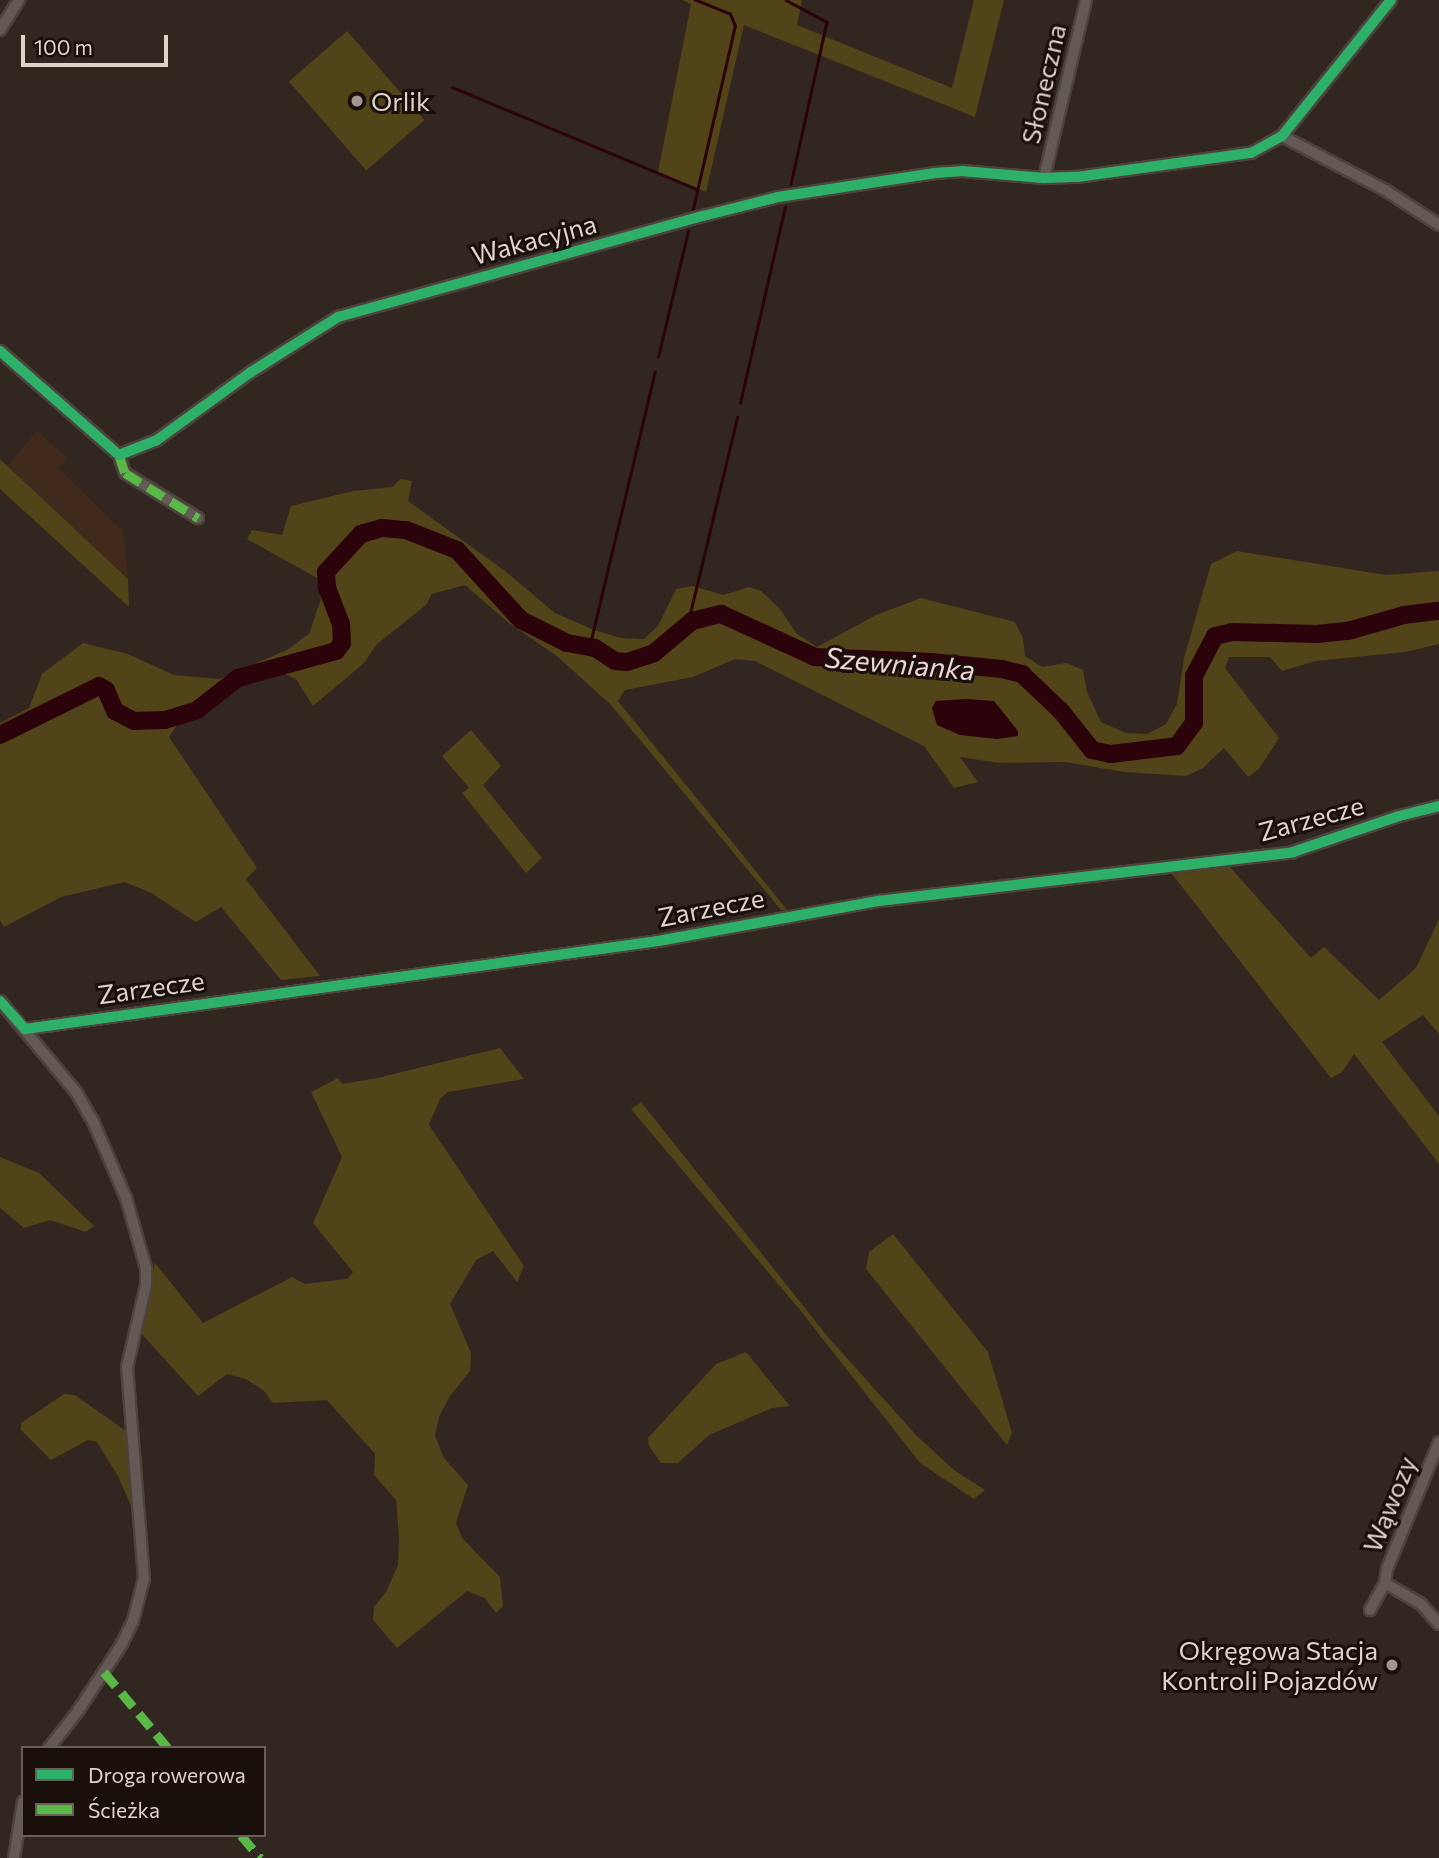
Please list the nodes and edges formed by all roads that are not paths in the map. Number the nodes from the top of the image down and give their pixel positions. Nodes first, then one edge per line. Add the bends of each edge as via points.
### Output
1 (19, 0) edge
2 (1086, 0) edge
3 (1391, 0) edge
4 (0, 30) edge
5 (1282, 136) junction
6 (1044, 178) junction
7 (1439, 225) edge
8 (0, 351) edge
9 (119, 455) junction
10 (198, 518) dead end
11 (1439, 806) edge
12 (0, 1001) edge
13 (25, 1029) junction
14 (1439, 1442) edge
15 (1385, 1583) junction
16 (1370, 1610) dead end
17 (1439, 1624) edge
18 (51, 1746) edge
19 (21, 1814) edge
20 (14, 1858) edge

1 - 4 street
2 - 6 street, Słoneczna
3 - 5 street
5 - 6 street, Wakacyjna via 1251,153
5 - 7 street via 1385,190
6 - 9 street, Wakacyjna via 945,172 778,197 355,311 312,331 157,440
8 - 9 street
9 - 10 street via 125,473
11 - 13 street, Zarzecze via 1293,852 879,901 649,943
12 - 13 street
13 - 18 street via 76,1092 93,1121 126,1198 146,1268 127,1367 144,1578 122,1644
14 - 15 street, Wąwozy
15 - 16 street, Wąwozy
15 - 17 street, Wąwozy via 1421,1604
19 - 20 street

